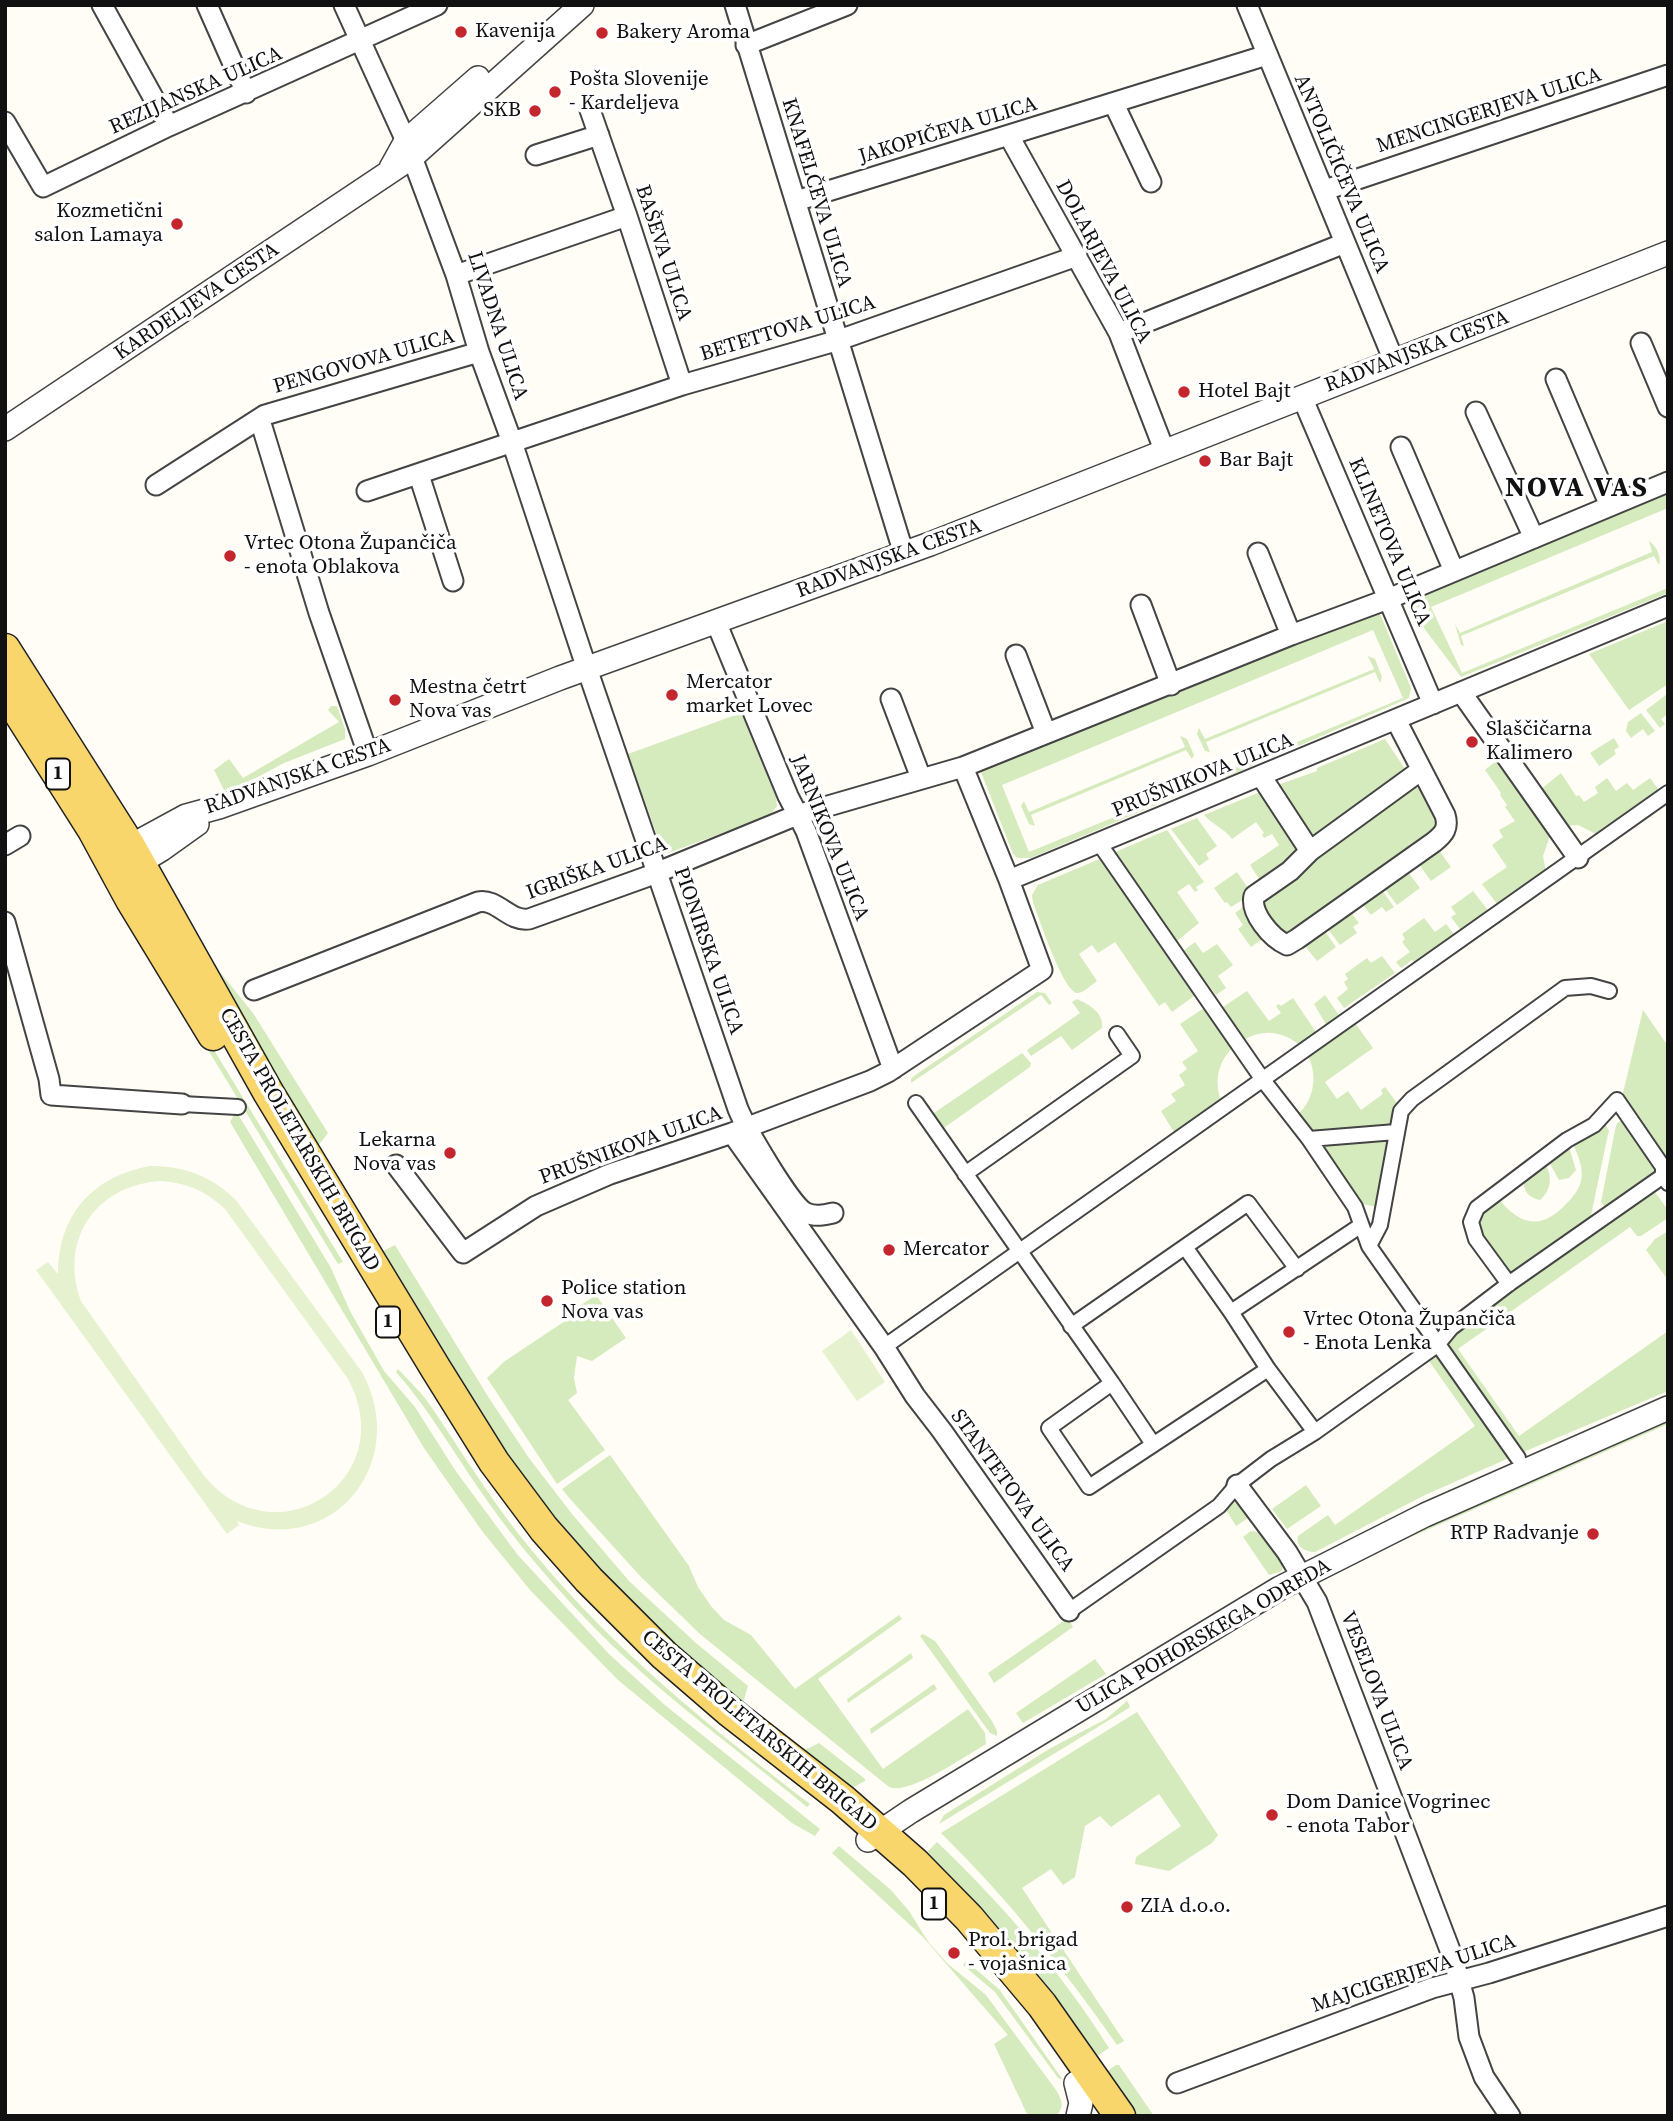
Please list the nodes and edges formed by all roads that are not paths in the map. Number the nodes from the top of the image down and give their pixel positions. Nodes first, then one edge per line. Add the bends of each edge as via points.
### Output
1 (102, 5) edge
2 (207, 5) edge
3 (344, 5) edge
4 (437, 5) edge
5 (563, 5) edge
6 (582, 5) edge
7 (735, 5) edge
8 (847, 5) edge
9 (1247, 5) edge
10 (360, 41) junction
11 (746, 45) junction
12 (1266, 55) junction
13 (1668, 75) edge
14 (246, 93) junction
15 (1114, 104) junction
16 (590, 110) dead end
17 (6, 124) edge
18 (169, 127) junction
19 (599, 135) junction
20 (1009, 136) junction
21 (409, 149) junction
22 (536, 155) dead end
23 (1152, 182) dead end
24 (1325, 190) junction
25 (796, 201) junction
26 (627, 216) junction
27 (1345, 243) junction
28 (1668, 253) edge
29 (1077, 256) junction
30 (456, 275) junction
31 (1119, 334) junction
32 (839, 340) junction
33 (1641, 343) dead end
34 (479, 352) junction
35 (1394, 361) junction
36 (1556, 379) dead end
37 (681, 385) junction
38 (1302, 397) junction
39 (1668, 407) edge
40 (1476, 412) dead end
41 (260, 420) junction
42 (5, 429) edge
43 (512, 442) junction
44 (1401, 447) dead end
45 (1166, 452) junction
46 (419, 475) junction
47 (1668, 482) edge
48 (156, 485) dead end
49 (367, 491) dead end
50 (1610, 506) junction
51 (1534, 538) junction
52 (1258, 552) dead end
53 (904, 554) junction
54 (1454, 570) junction
55 (453, 581) dead end
56 (1388, 599) junction
57 (1141, 605) dead end
58 (1668, 606) edge
59 (716, 622) junction
60 (1291, 635) junction
61 (5, 649) edge
62 (1016, 655) dead end
63 (587, 669) junction
64 (1171, 685) junction
65 (5, 691) edge
66 (1461, 692) junction
67 (891, 699) dead end
68 (1433, 704) junction
69 (1396, 720) junction
70 (1046, 733) junction
71 (368, 754) junction
72 (963, 767) junction
73 (1420, 771) junction
74 (1261, 776) junction
75 (921, 778) junction
76 (1668, 793) edge
77 (797, 815) junction
78 (1099, 843) junction
79 (1310, 851) junction
80 (1578, 858) junction
81 (124, 860) junction
82 (657, 872) junction
83 (1009, 880) junction
84 (5, 922) edge
85 (254, 990) dead end
86 (1609, 991) dead end
87 (1116, 1034) dead end
88 (890, 1071) junction
89 (1263, 1080) junction
90 (916, 1102) dead end
91 (182, 1104) joint
92 (238, 1107) dead end
93 (739, 1130) junction
94 (1396, 1132) junction
95 (1309, 1139) junction
96 (396, 1165) dead end
97 (965, 1174) junction
98 (1665, 1179) edge
99 (833, 1213) dead end
100 (1360, 1226) junction
101 (1369, 1246) junction
102 (1185, 1247) junction
103 (1020, 1252) junction
104 (1297, 1269) junction
105 (1509, 1284) junction
106 (1231, 1312) junction
107 (1071, 1326) junction
108 (1437, 1345) junction
109 (884, 1347) junction
110 (1268, 1369) junction
111 (1112, 1383) junction
112 (1668, 1408) edge
113 (1315, 1432) junction
114 (1153, 1444) junction
115 (1518, 1458) dead end
116 (1237, 1485) junction
117 (1302, 1577) junction
118 (1069, 1611) joint
119 (874, 1836) junction
120 (1668, 1916) edge
121 (1460, 1982) junction
122 (1076, 2083) junction
123 (1177, 2083) dead end
124 (1078, 2116) edge
125 (1098, 2116) edge
126 (1120, 2116) edge
127 (1510, 2116) edge

1 - 18 street
2 - 14 street
3 - 10 street, LIVADNA ULICA
4 - 10 street, REZIJANSKA ULICA
5 - 21 street, KARDELJEVA CESTA
6 - 21 street, KARDELJEVA CESTA
7 - 11 street, KNAFELČEVA ULICA
8 - 11 street
9 - 12 street, ANTOLIČIČEVA ULICA
10 - 14 street, REZIJANSKA ULICA
10 - 21 street, LIVADNA ULICA
11 - 25 street, KNAFELČEVA ULICA
12 - 15 street, JAKOPIČEVA ULICA
12 - 24 street, ANTOLIČIČEVA ULICA
13 - 24 street, MENCINGERJEVA ULICA
14 - 18 street, REZIJANSKA ULICA
15 - 20 street, JAKOPIČEVA ULICA
15 - 23 street
16 - 19 street, BAŠEVA ULICA
17 - 18 street, REZIJANSKA ULICA via 43,187
19 - 22 street
19 - 26 street, BAŠEVA ULICA
20 - 25 street, JAKOPIČEVA ULICA
20 - 29 street, DOLARJEVA ULICA
21 - 30 street, LIVADNA ULICA
21 - 42 street, KARDELJEVA CESTA via 388,173
24 - 27 street, ANTOLIČIČEVA ULICA
25 - 32 street, KNAFELČEVA ULICA
26 - 30 street
26 - 37 street, BAŠEVA ULICA
27 - 31 street
27 - 35 street, ANTOLIČIČEVA ULICA
28 - 35 street, RADVANJSKA CESTA
29 - 31 street, DOLARJEVA ULICA
29 - 32 street, BETETTOVA ULICA
30 - 34 street, LIVADNA ULICA
31 - 45 street, DOLARJEVA ULICA
32 - 37 street, BETETTOVA ULICA
32 - 53 street, KNAFELČEVA ULICA
33 - 39 street
34 - 41 street, PENGOVOVA ULICA
34 - 43 street, LIVADNA ULICA
35 - 38 street, RADVANJSKA CESTA
36 - 50 street
37 - 43 street, BETETTOVA ULICA
38 - 45 street, RADVANJSKA CESTA
38 - 56 street, KLINETOVA ULICA
40 - 51 street
41 - 48 street, PENGOVOVA ULICA
41 - 71 street
43 - 46 street, BETETTOVA ULICA
43 - 63 street, LIVADNA ULICA
44 - 54 street
45 - 53 street, RADVANJSKA CESTA
46 - 49 street, BETETTOVA ULICA
46 - 55 street
47 - 50 street, IGRIŠKA ULICA
50 - 51 street, IGRIŠKA ULICA
51 - 54 street, IGRIŠKA ULICA
52 - 60 street
53 - 59 street, RADVANJSKA CESTA
54 - 56 street, IGRIŠKA ULICA
56 - 60 street, IGRIŠKA ULICA
56 - 68 street, KLINETOVA ULICA
57 - 64 street
58 - 66 street, PRUŠNIKOVA ULICA
59 - 63 street, RADVANJSKA CESTA
59 - 77 street, JARNIKOVA ULICA
60 - 64 street, IGRIŠKA ULICA
61 - 81 main road, CESTA PROLETARSKIH BRIGAD / 1
62 - 70 street
63 - 71 street, RADVANJSKA CESTA
63 - 82 street, PIONIRSKA ULICA
64 - 70 street, IGRIŠKA ULICA
65 - 81 main road, CESTA PROLETARSKIH BRIGAD / 1
66 - 68 street, PRUŠNIKOVA ULICA
66 - 80 street
67 - 75 street
68 - 69 street, PRUŠNIKOVA ULICA
69 - 73 street
69 - 74 street, PRUŠNIKOVA ULICA
70 - 72 street, IGRIŠKA ULICA
71 - 81 street, RADVANJSKA CESTA via 186,816
72 - 75 street, IGRIŠKA ULICA
72 - 83 street
73 - 79 street
73 - 79 street via 1445,815 1444,833 1287,945 1273,936 1252,899
74 - 78 street, PRUŠNIKOVA ULICA
74 - 79 street
75 - 77 street, IGRIŠKA ULICA
76 - 80 street
77 - 82 street, IGRIŠKA ULICA
77 - 88 street, JARNIKOVA ULICA
78 - 83 street, PRUŠNIKOVA ULICA
78 - 89 street
80 - 89 street
81 - 119 main road, CESTA PROLETARSKIH BRIGAD / 1 via 138,911 444,1414 531,1539 652,1666 719,1722
82 - 85 street, IGRIŠKA ULICA via 529,919 513,918 490,903 478,902
82 - 93 street, PIONIRSKA ULICA via 738,1109
83 - 88 street, PRUŠNIKOVA ULICA via 1042,970
84 - 91 street via 51,1095
86 - 94 street via 1591,986 1565,988 1412,1099 1401,1111
87 - 97 street via 1132,1056
88 - 93 street, PRUŠNIKOVA ULICA
89 - 95 street
89 - 103 street
90 - 97 street
91 - 92 street
93 - 96 street, PRUŠNIKOVA ULICA via 610,1174 536,1206 463,1253
93 - 99 street via 802,1210 817,1215
93 - 109 street, STANTETOVA ULICA
94 - 95 street
94 - 101 street via 1380,1225
95 - 100 street via 1355,1207
97 - 103 street
98 - 105 street, STANTETOVA ULICA
98 - 105 street via 1663,1167 1617,1100 1594,1125 1477,1208 1471,1222 1476,1239
100 - 101 street
100 - 104 street
101 - 108 street
102 - 104 street via 1248,1203
102 - 106 street
102 - 107 street
103 - 107 street
103 - 109 street
104 - 106 street
105 - 108 street, STANTETOVA ULICA via 1451,1328
106 - 110 street
107 - 111 street
108 - 113 street, STANTETOVA ULICA
108 - 115 street
109 - 118 street, STANTETOVA ULICA
110 - 113 street
110 - 114 street
111 - 114 street
111 - 114 street via 1049,1428 1089,1487
112 - 117 street, ULICA POHORSKEGA ODREDA via 1424,1515
113 - 116 street, STANTETOVA ULICA
116 - 117 street
116 - 118 street, STANTETOVA ULICA via 1219,1506
117 - 119 street, ULICA POHORSKEGA ODREDA
117 - 121 street, VESELOVA ULICA via 1317,1601 1341,1662
119 - 122 main road, CESTA PROLETARSKIH BRIGAD / 1 via 985,1960
119 - 126 main road, CESTA PROLETARSKIH BRIGAD / 1 via 909,1857 969,1918 1069,2040
120 - 121 street, MAJCIGERJEVA ULICA
121 - 123 street, MAJCIGERJEVA ULICA via 1329,2024
121 - 127 street, VESELOVA ULICA via 1469,2037 1483,2077
122 - 124 street via 1081,2103
122 - 125 main road, CESTA PROLETARSKIH BRIGAD / 1

